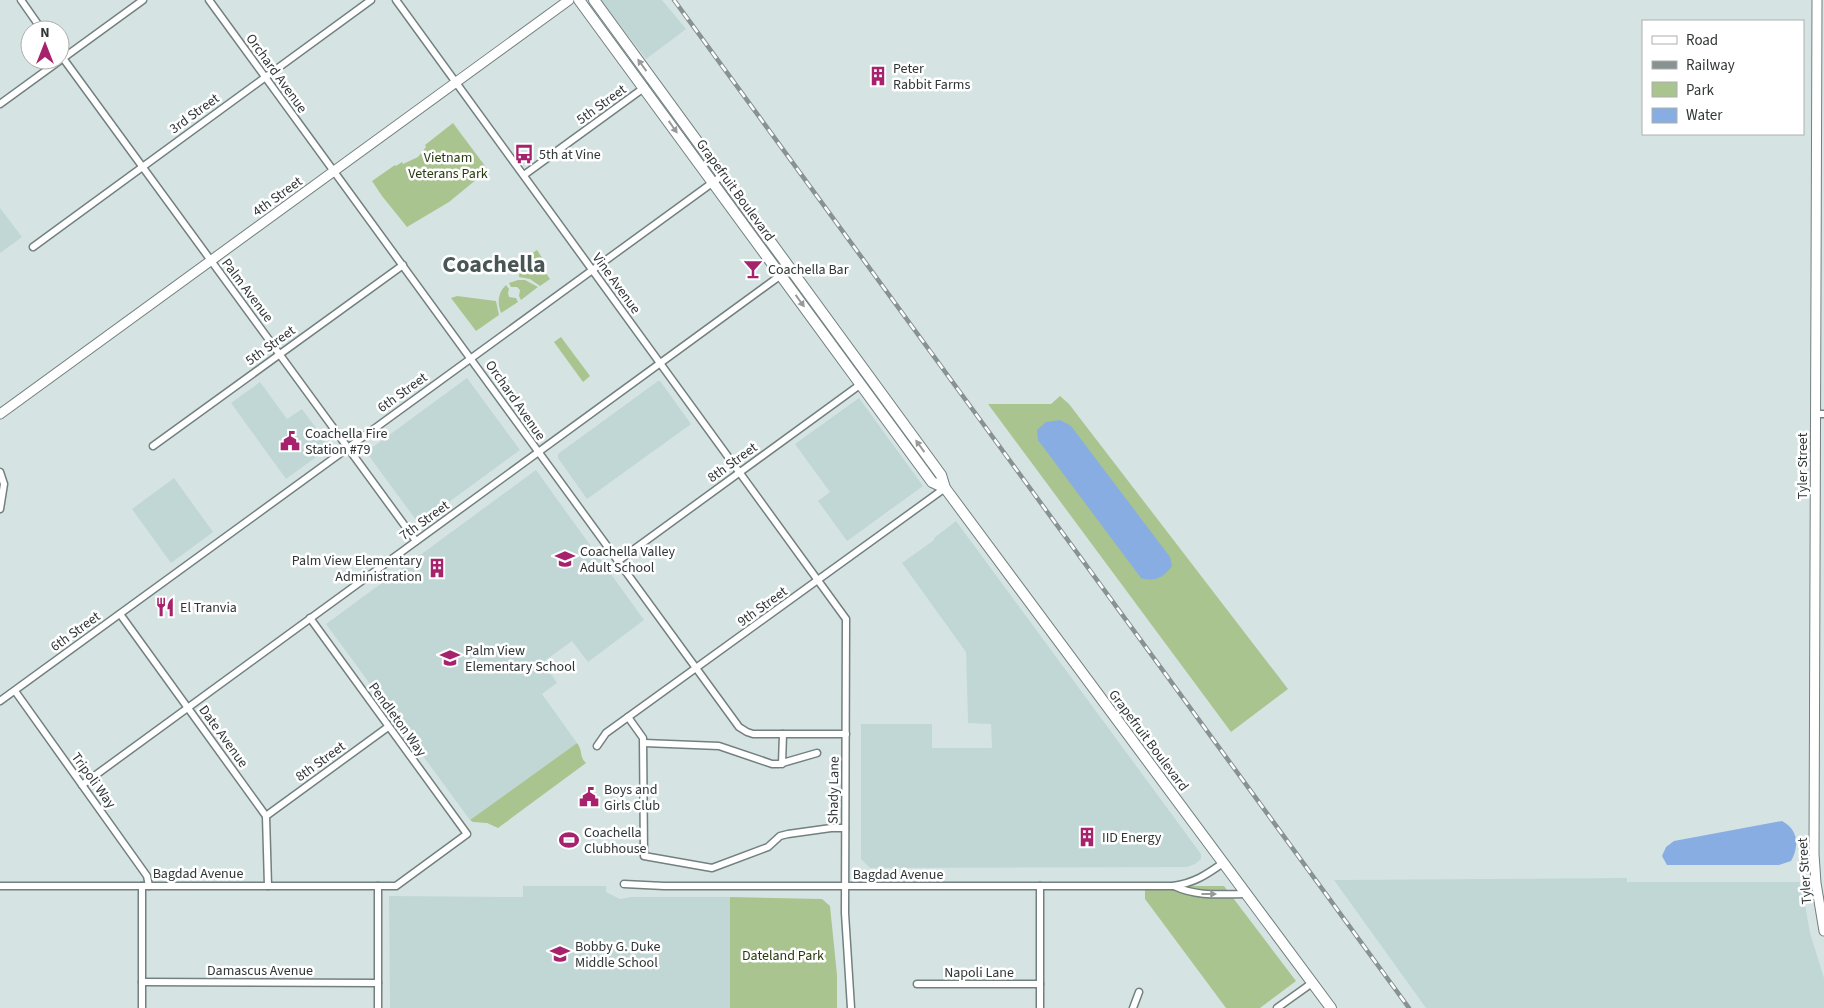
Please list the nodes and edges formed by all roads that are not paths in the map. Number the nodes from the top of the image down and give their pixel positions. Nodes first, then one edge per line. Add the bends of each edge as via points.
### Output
1 (21, 0) edge
2 (143, 0) edge
3 (209, 0) edge
4 (370, 0) edge
5 (396, 0) edge
6 (570, 0) edge
7 (580, 0) edge
8 (594, 0) edge
9 (1817, 0) edge
10 (35, 20) edge
11 (70, 50) edge
12 (70, 68) edge
13 (43, 70) edge
14 (265, 77) junction
15 (456, 81) junction
16 (644, 88) junction
17 (0, 104) edge
18 (141, 167) junction
19 (333, 172) junction
20 (524, 175) junction
21 (723, 175) junction
22 (712, 182) junction
23 (1820, 222) edge
24 (32, 247) dead end
25 (210, 260) junction
26 (403, 265) junction
27 (592, 269) junction
28 (781, 276) junction
29 (1820, 320) edge
30 (280, 354) junction
31 (471, 358) junction
32 (660, 363) junction
33 (861, 384) junction
34 (0, 414) edge
35 (1820, 414) edge
36 (153, 446) dead end
37 (348, 448) junction
38 (538, 453) junction
39 (0, 472) edge
40 (739, 472) junction
41 (945, 488) junction
42 (0, 509) edge
43 (416, 541) junction
44 (618, 562) junction
45 (819, 580) junction
46 (120, 614) junction
47 (310, 618) junction
48 (696, 668) junction
49 (15, 691) junction
50 (0, 701) edge
51 (188, 707) junction
52 (628, 717) junction
53 (388, 727) junction
54 (783, 734) junction
55 (846, 734) junction
56 (644, 743) junction
57 (597, 746) dead end
58 (817, 753) dead end
59 (782, 764) junction
60 (82, 785) junction
61 (266, 816) junction
62 (846, 828) junction
63 (1223, 863) junction
64 (624, 884) dead end
65 (0, 886) edge
66 (146, 886) junction
67 (268, 886) junction
68 (378, 886) junction
69 (396, 886) joint
70 (845, 886) junction
71 (1040, 886) junction
72 (1173, 886) junction
73 (1247, 894) junction
74 (1821, 894) edge
75 (1824, 930) edge
76 (142, 982) junction
77 (378, 983) junction
78 (1312, 983) junction
79 (917, 984) dead end
80 (1040, 984) junction
81 (1139, 992) dead end
82 (142, 1008) edge
83 (378, 1008) edge
84 (851, 1008) edge
85 (1040, 1008) edge
86 (1133, 1008) edge
87 (1277, 1008) edge
88 (1331, 1008) edge

1 - 10 street
2 - 11 street
3 - 14 street, Orchard Avenue
4 - 14 street, 3rd Street
5 - 15 street, Vine Avenue
6 - 15 street, 4th Street
7 - 16 main road, Grapefruit Boulevard
21 -> 8 main road, Grapefruit Boulevard
9 - 23 street, Tyler Street
12 - 18 street, Palm Avenue
13 - 17 street
14 - 18 street, 3rd Street
14 - 19 street, Orchard Avenue
15 - 19 street, 4th Street
15 - 20 street, Vine Avenue
16 - 20 street, 5th Street
16 -> 22 main road, Grapefruit Boulevard
18 - 24 street, 3rd Street
18 - 25 street, Palm Avenue
19 - 25 street, 4th Street
19 - 26 street, Orchard Avenue
20 - 27 street, Vine Avenue
21 - 22 street, 6th Street
41 -> 21 main road, Grapefruit Boulevard via 941,475
22 - 27 street, 6th Street
22 - 28 main road, Grapefruit Boulevard
23 - 29 street, Tyler Street
25 - 30 street, Palm Avenue
25 - 34 street, 4th Street
26 - 30 street, 5th Street
26 - 31 street, Orchard Avenue
27 - 31 street, 6th Street
27 - 32 street, Vine Avenue
28 - 32 street, 7th Street
28 -> 33 main road, Grapefruit Boulevard
29 - 35 street, Tyler Street
30 - 36 street, 5th Street
30 - 37 street, Palm Avenue
31 - 37 street, 6th Street
31 - 38 street, Orchard Avenue
32 - 38 street, 7th Street
32 - 40 street, Vine Avenue
33 - 40 street, 8th Street
33 - 41 main road, Grapefruit Boulevard via 932,482
35 - 74 street, Tyler Street via 1814,854
37 - 43 street, Palm Avenue
37 - 46 street, 6th Street
38 - 43 street, 7th Street
38 - 44 street, Orchard Avenue
39 - 42 street via 4,484
40 - 44 street, 8th Street
40 - 45 street, Vine Avenue
41 - 45 street, 9th Street
41 - 63 main road, Grapefruit Boulevard
43 - 47 street, 7th Street
44 - 48 street, Orchard Avenue
45 - 48 street, 9th Street
45 - 55 street, Shady Lane via 846,619
46 - 49 street, 6th Street
46 - 51 street, Date Avenue
47 - 51 street, 7th Street
47 - 53 street, Pendleton Way
48 - 52 street, 9th Street
48 - 54 street, Orchard Avenue via 742,730 752,734
49 - 50 street, 6th Street
49 - 60 street, Tripoli Way
51 - 60 street, 7th Street
51 - 61 street, Date Avenue
52 - 56 street via 644,738
52 - 57 street, 9th Street via 606,733
53 - 61 street, 8th Street
53 - 69 street, Pendleton Way via 467,834
54 - 55 street, Orchard Avenue
54 - 59 street
55 - 62 street, Shady Lane
56 - 59 street via 713,745 772,764
56 - 62 street via 644,856 712,868 768,846 780,836
58 - 59 street
60 - 66 street, Tripoli Way via 147,876
61 - 67 street
62 - 70 street, Shady Lane
63 - 72 street, Bagdad Avenue via 1188,884
63 - 73 main road, Grapefruit Boulevard
64 - 70 street, Bagdad Avenue
65 - 66 street, Bagdad Avenue
66 - 67 street, Bagdad Avenue
66 - 76 street, Tripoli Way
67 - 68 street, Bagdad Avenue
68 - 69 street, Bagdad Avenue
68 - 77 street
70 - 71 street, Bagdad Avenue
70 - 84 street, Shady Lane
71 - 72 street, Bagdad Avenue
71 - 80 street
72 -> 73 street, Bagdad Avenue via 1199,894
73 - 78 main road, Grapefruit Boulevard
74 - 75 street, Tyler Street
76 - 77 street, Damascus Avenue
76 - 82 street, Tripoli Way
77 - 83 street
78 - 87 street
78 - 88 main road, Grapefruit Boulevard
79 - 80 street, Napoli Lane
80 - 85 street
81 - 86 street

